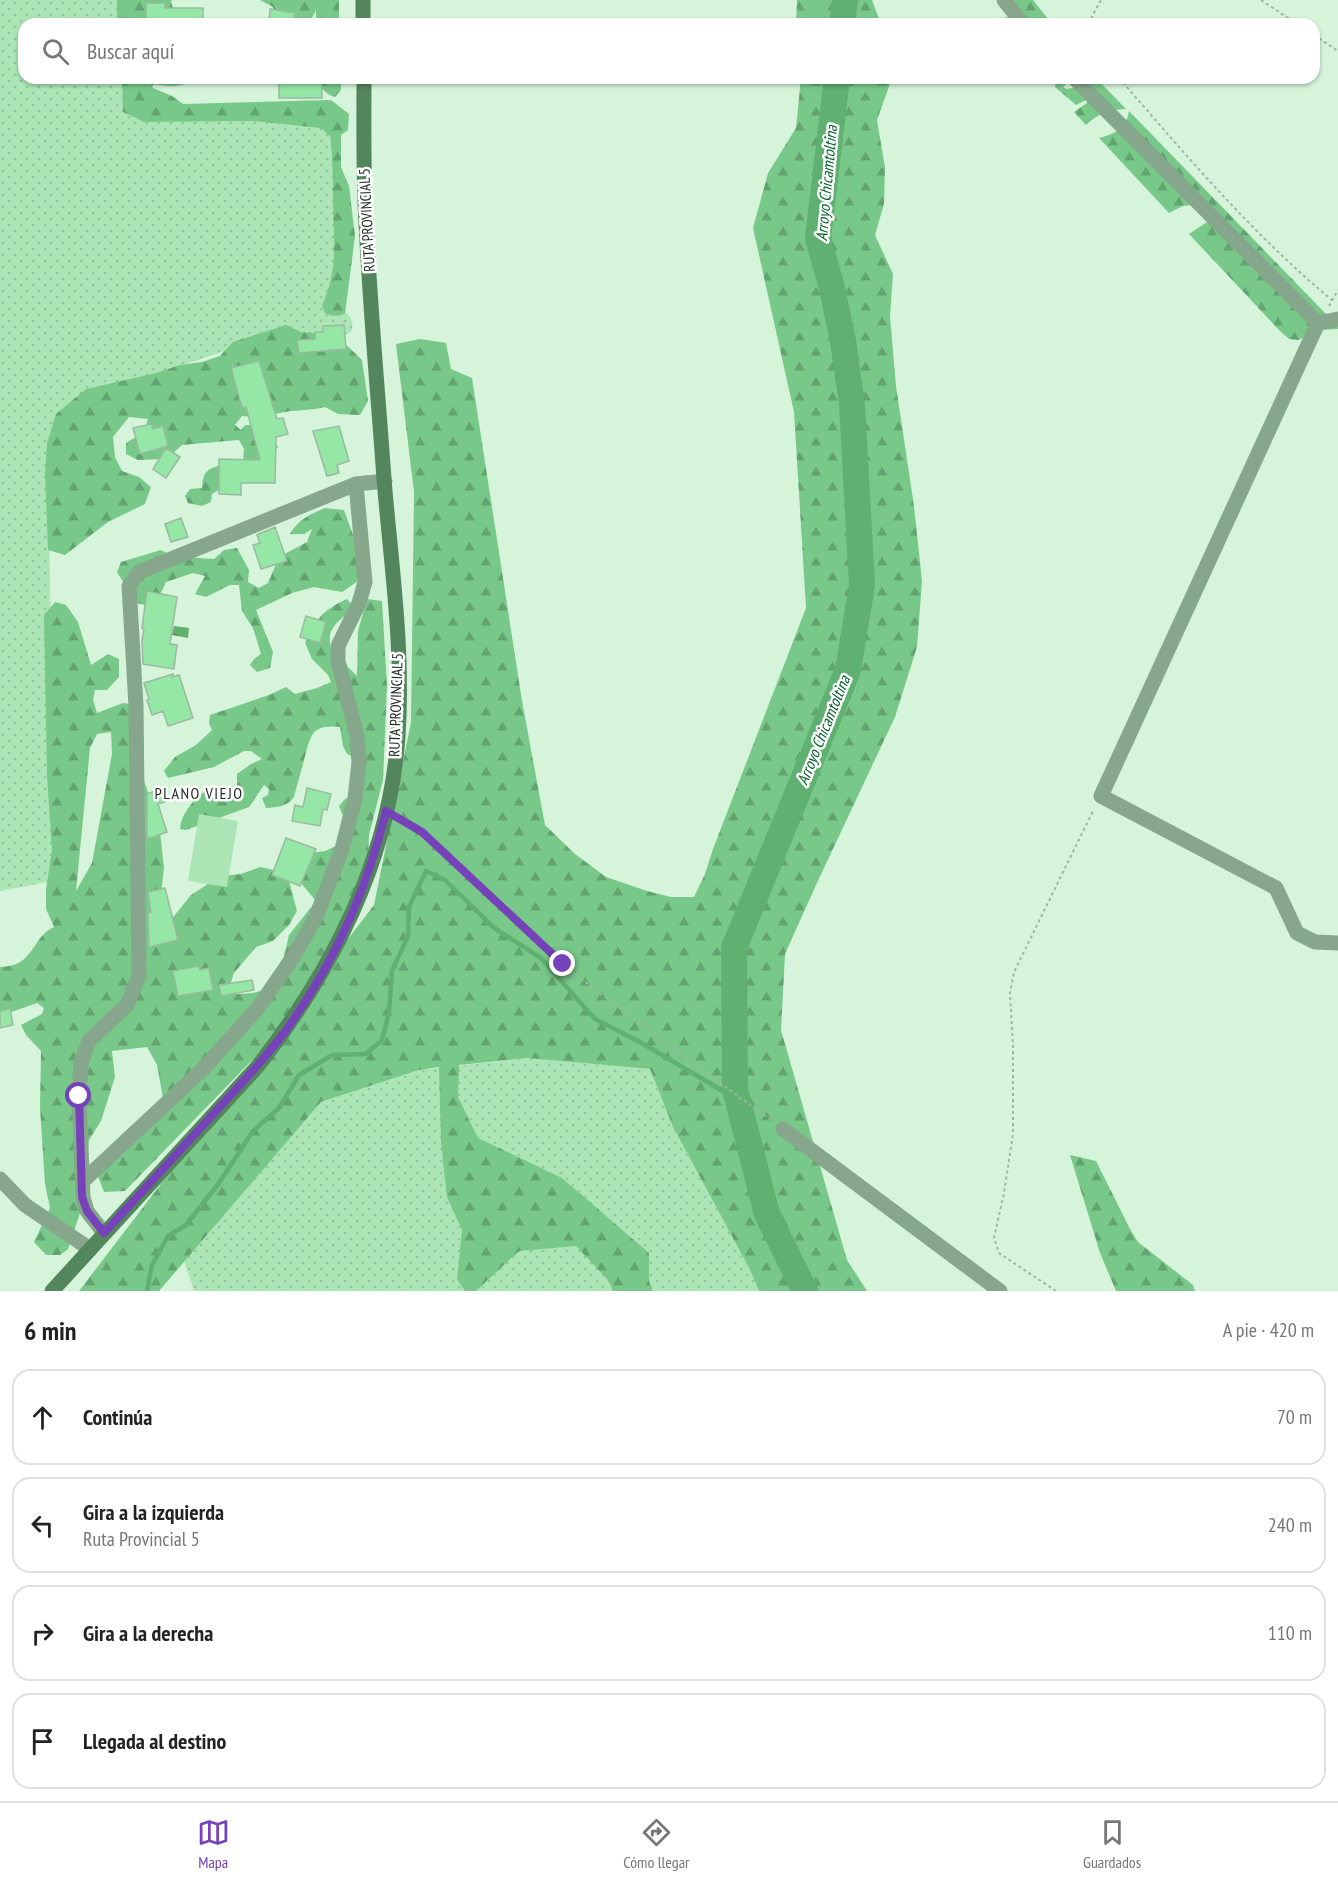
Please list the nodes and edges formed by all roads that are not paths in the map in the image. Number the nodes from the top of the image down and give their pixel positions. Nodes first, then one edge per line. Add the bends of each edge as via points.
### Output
1 (363, 0) edge
2 (1004, 0) edge
3 (363, 18) edge
4 (1018, 18) edge
5 (364, 84) edge
6 (1080, 84) edge
7 (1338, 319) edge
8 (1318, 323) junction
9 (385, 482) junction
10 (356, 484) junction
11 (1338, 942) edge
12 (783, 1129) road end
13 (0, 1179) edge
14 (83, 1181) junction
15 (104, 1233) junction
16 (90, 1249) junction
17 (52, 1291) edge
18 (1000, 1291) edge

1 - 3 main road
2 - 4 street
5 - 9 main road, RUTA PROVINCIAL 5 via 366,221
6 - 8 street
7 - 8 street
8 - 11 street via 1101,796 1276,888 1297,933 1315,942
9 - 10 street
9 - 15 main road, RUTA PROVINCIAL 5 via 399,661 398,737 386,811 373,859 352,915 327,964 284,1032 257,1067
10 - 14 street via 365,582 338,646 338,661 357,736 359,762 342,849 316,917 258,1008 203,1069
10 - 14 street via 139,572 129,586 136,706 139,976 128,1005 89,1041 81,1063
12 - 18 street
13 - 16 street via 25,1205
14 - 15 street via 82,1197 87,1211
15 - 16 main road, RUTA PROVINCIAL 5
16 - 17 main road, RUTA PROVINCIAL 5

